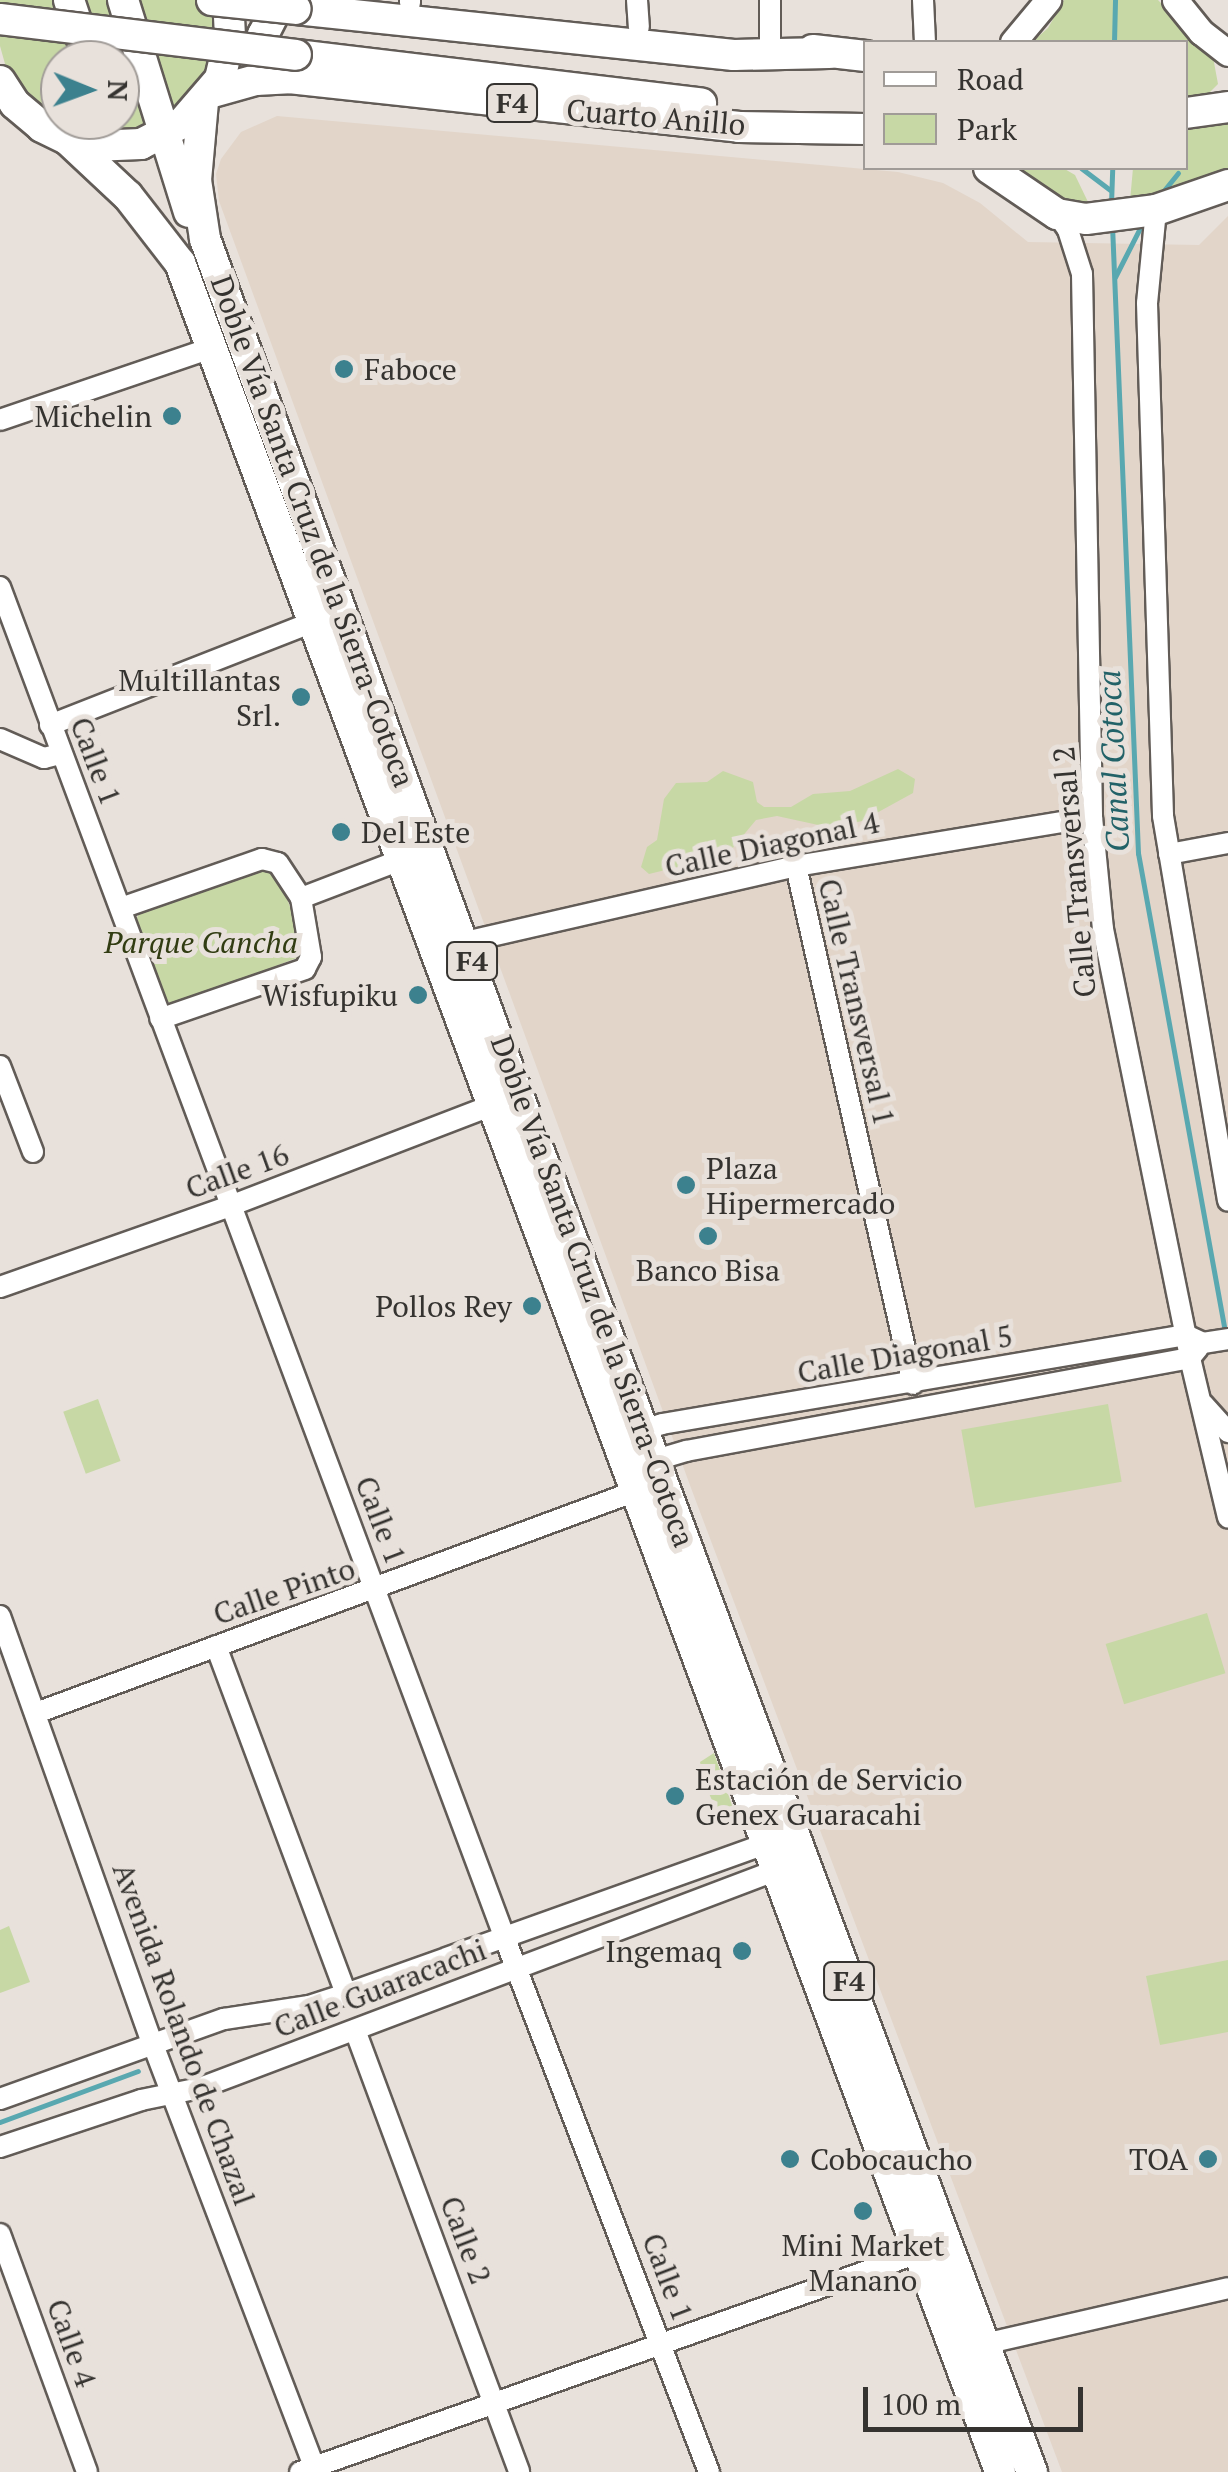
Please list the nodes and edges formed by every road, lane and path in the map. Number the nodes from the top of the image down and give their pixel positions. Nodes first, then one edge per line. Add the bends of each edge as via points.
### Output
1 (68, 0) edge
2 (122, 0) edge
3 (212, 0) edge
4 (228, 0) edge
5 (372, 0) edge
6 (770, 0) edge
7 (923, 0) edge
8 (1048, 0) edge
9 (1175, 0) edge
10 (410, 2) edge
11 (294, 4) edge
12 (638, 14) edge
13 (0, 19) edge
14 (82, 40) edge
15 (925, 40) edge
16 (1014, 40) edge
17 (770, 43) junction
18 (1228, 52) edge
19 (829, 53) junction
20 (863, 56) edge
21 (293, 66) junction
22 (0, 81) edge
23 (206, 98) junction
24 (1228, 107) edge
25 (1188, 113) edge
26 (40, 123) edge
27 (863, 128) edge
28 (140, 135) edge
29 (162, 136) junction
30 (68, 140) edge
31 (118, 140) edge
32 (992, 170) edge
33 (1228, 184) edge
34 (1143, 213) junction
35 (1071, 216) junction
36 (206, 239) junction
37 (180, 264) junction
38 (212, 348) junction
39 (0, 420) edge
40 (0, 587) edge
41 (313, 622) junction
42 (50, 725) junction
43 (0, 738) edge
44 (60, 754) junction
45 (1092, 817) junction
46 (1228, 843) edge
47 (430, 849) junction
48 (1169, 854) junction
49 (402, 860) junction
50 (796, 866) junction
51 (301, 898) junction
52 (121, 908) junction
53 (465, 942) junction
54 (160, 1018) junction
55 (0, 1066) edge
56 (494, 1105) junction
57 (33, 1152) dead end
58 (1228, 1200) edge
59 (230, 1206) junction
60 (0, 1287) edge
61 (1203, 1343) edge
62 (913, 1384) junction
63 (1202, 1403) junction
64 (1228, 1432) edge
65 (630, 1434) junction
66 (646, 1475) junction
67 (1228, 1518) edge
68 (376, 1591) junction
69 (0, 1616) edge
70 (216, 1646) junction
71 (36, 1713) junction
72 (772, 1856) junction
73 (504, 1936) junction
74 (516, 1968) junction
75 (346, 1994) junction
76 (354, 2030) junction
77 (152, 2042) junction
78 (172, 2094) junction
79 (0, 2099) edge
80 (0, 2147) edge
81 (0, 2234) edge
82 (918, 2253) junction
83 (1228, 2288) edge
84 (662, 2343) junction
85 (984, 2344) junction
86 (495, 2405) junction
87 (310, 2470) edge
88 (87, 2472) edge
89 (520, 2472) edge
90 (709, 2472) edge
91 (1000, 2472) edge
92 (1032, 2472) edge

1 - 14 highway
2 - 29 highway
3 - 11 highway, bridge
4 - 23 highway, F4 via 226,61
5 - 10 highway
6 - 17 street
7 - 15 street
8 - 16 main road
9 - 18 main road
10 - 12 highway
11 - 19 highway via 734,55
11 - 21 highway via 274,11 263,35 269,61
12 - 17 highway
13 - 21 highway, bridge
17 - 19 highway
19 - 20 highway
21 - 23 highway, F4
21 - 27 highway via 740,107 816,126
22 - 26 highway, F4
23 - 29 highway, F4
23 - 36 highway, Doble Vía Santa Cruz de la Sierra-Cotoca / F4 via 196,180
24 - 25 highway
28 - 29 highway, F4
29 - 36 highway via 184,203
30 - 37 highway, Doble Vía Santa Cruz de la Sierra-Cotoca / F4 via 128,196
31 - 37 highway via 166,218
32 - 35 highway
33 - 34 highway
34 - 35 highway
34 - 48 street
35 - 45 street, Calle Transversal 2 via 1068,230 1082,274
36 - 47 highway, Doble Vía Santa Cruz de la Sierra-Cotoca / F4
37 - 38 highway, Doble Vía Santa Cruz de la Sierra-Cotoca / F4
38 - 39 street
38 - 41 highway, Doble Vía Santa Cruz de la Sierra-Cotoca / F4
40 - 42 street, Calle 1
41 - 42 street
41 - 49 highway, Doble Vía Santa Cruz de la Sierra-Cotoca / F4
42 - 44 street, Calle 1
43 - 44 street via 44,758
44 - 52 street, Calle 1
45 - 50 street, Calle Diagonal 4
45 - 61 street, Calle Transversal 2 via 1114,999
46 - 48 street
47 - 49 street
47 - 53 highway, Doble Vía Santa Cruz de la Sierra-Cotoca / F4
48 - 58 street
49 - 51 street
49 - 56 highway, Doble Vía Santa Cruz de la Sierra-Cotoca / F4
50 - 53 street, Calle Diagonal 4
50 - 62 street, Calle Transversal 1
51 - 52 street via 278,864 262,860
51 - 54 street via 311,958 305,968
52 - 54 street, Calle 1
53 - 65 highway, Doble Vía Santa Cruz de la Sierra-Cotoca / F4
54 - 59 street, Calle 1
55 - 57 street
56 - 59 street, Calle 16
56 - 65 highway, Doble Vía Santa Cruz de la Sierra-Cotoca / F4
59 - 60 street, Calle 16
59 - 68 street, Calle 1
61 - 62 street, Calle Diagonal 5
61 - 63 street, Calle Transversal 2
61 - 66 street, Calle Diagonal 5
62 - 65 street, Calle Diagonal 5
63 - 64 street
63 - 67 street, Calle Transversal 2
65 - 66 highway, Doble Vía Santa Cruz de la Sierra-Cotoca / F4
66 - 68 street, Calle Pinto
66 - 72 highway, Doble Vía Santa Cruz de la Sierra-Cotoca / F4
66 - 85 highway, Doble Vía Santa Cruz de la Sierra-Cotoca / F4
68 - 70 street, Calle Pinto
68 - 73 street, Calle 1
69 - 71 street, Avenida Rolando de Chazal
70 - 71 street, Calle Pinto
70 - 75 street
71 - 77 street, Avenida Rolando de Chazal
72 - 73 street, Calle Guaracachi
72 - 74 street, Calle Guaracachi
72 - 82 highway, Doble Vía Santa Cruz de la Sierra-Cotoca / F4
73 - 74 street, Calle 1
73 - 75 street, Calle Guaracachi
74 - 76 street, Calle Guaracachi
74 - 84 street, Calle 1
75 - 77 street, Calle Guaracachi via 224,2019
76 - 78 street, Calle Guaracachi
76 - 86 street, Calle 2
77 - 78 street, Avenida Rolando de Chazal
77 - 79 street, Calle Guaracachi
78 - 80 street, Calle Guaracachi
78 - 87 street, Avenida Rolando de Chazal
81 - 88 street, Calle 4
82 - 84 street
82 - 91 highway, Doble Vía Santa Cruz de la Sierra-Cotoca / F4
83 - 85 street
84 - 86 street
84 - 90 street, Calle 1
85 - 92 highway, Doble Vía Santa Cruz de la Sierra-Cotoca / F4
86 - 87 street
86 - 89 street, Calle 2

